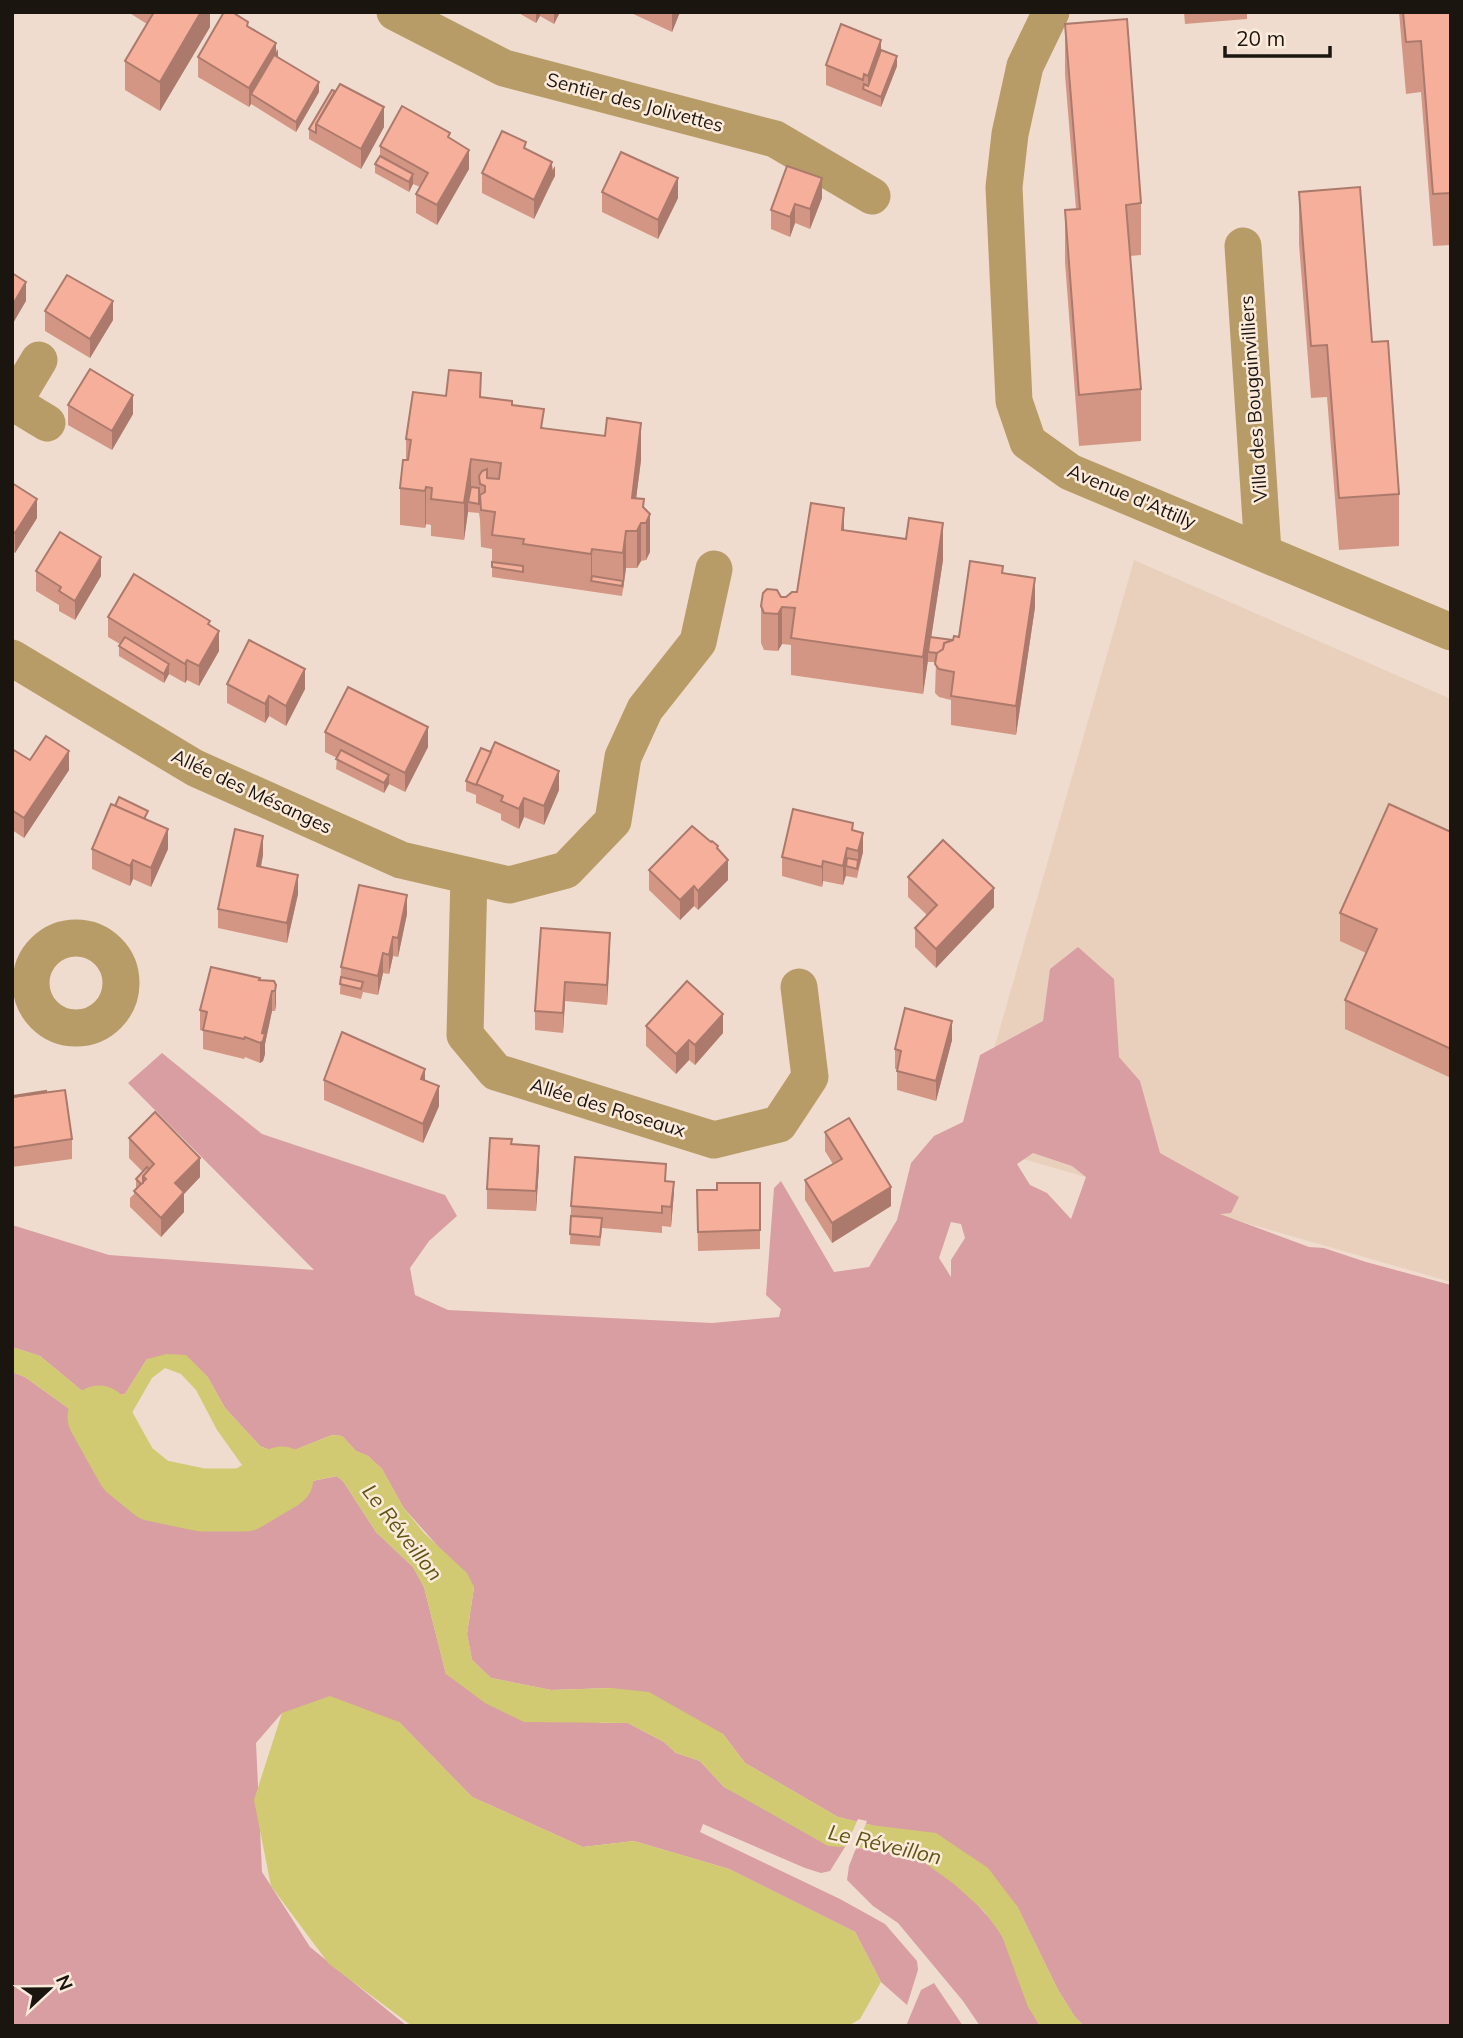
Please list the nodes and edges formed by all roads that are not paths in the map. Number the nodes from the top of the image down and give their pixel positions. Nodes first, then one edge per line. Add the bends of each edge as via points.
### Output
1 (395, 12) edge
2 (1051, 12) edge
3 (872, 196) dead end
4 (1243, 246) dead end
5 (39, 360) dead end
6 (13, 404) edge
7 (47, 423) dead end
8 (1263, 552) junction
9 (714, 569) dead end
10 (1451, 632) edge
11 (12, 658) edge
12 (469, 876) junction
13 (799, 987) dead end

1 - 3 street, Sentier des Jolivettes via 505,68 775,139
2 - 8 street, Avenue d'Attilly via 1025,66 1004,187 1014,401 1028,442 1070,472
4 - 8 street, Villa des Bougainvilliers
5 - 6 street
6 - 7 street
8 - 10 street, Avenue d'Attilly
9 - 12 street, Allée des Mésanges via 698,642 645,709 623,757 613,821 566,870 509,885
11 - 12 street, Allée des Mésanges via 195,768 401,860
12 - 13 street, Allée des Roseaux via 465,1035 496,1073 714,1140 779,1124 810,1077

